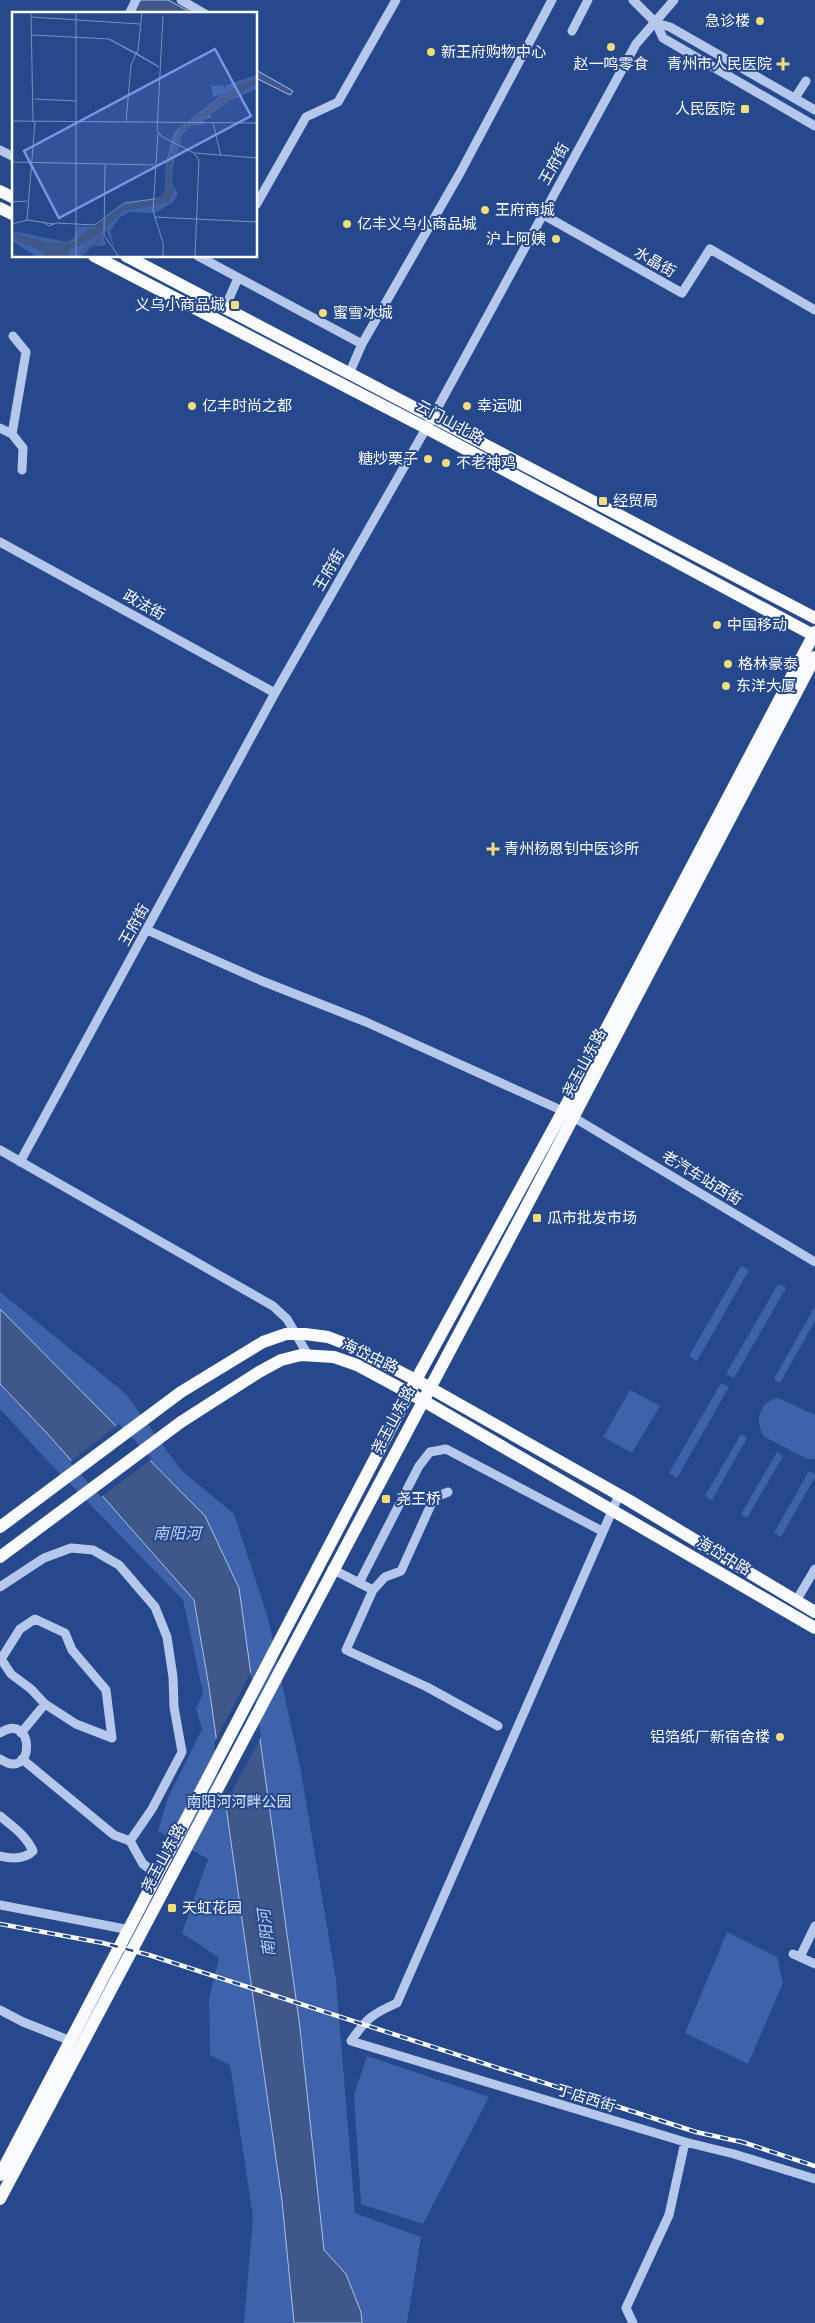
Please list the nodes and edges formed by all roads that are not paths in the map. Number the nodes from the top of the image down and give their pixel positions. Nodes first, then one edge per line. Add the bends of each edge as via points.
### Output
1 (136, 0) edge
2 (181, 0) edge
3 (396, 0) edge
4 (552, 0) edge
5 (588, 0) edge
6 (633, 0) edge
7 (674, 0) edge
8 (129, 12) edge
9 (202, 12) edge
10 (656, 23) junction
11 (572, 31) dead end
12 (806, 81) dead end
13 (795, 98) junction
14 (815, 110) edge
15 (815, 126) edge
16 (0, 150) edge
17 (12, 156) edge
18 (0, 191) edge
19 (12, 197) edge
20 (258, 201) edge
21 (0, 208) edge
22 (12, 214) edge
23 (542, 214) junction
24 (98, 258) edge
25 (130, 258) edge
26 (202, 258) edge
27 (238, 278) junction
28 (225, 308) junction
29 (815, 310) edge
30 (13, 336) dead end
31 (362, 344) junction
32 (349, 374) junction
33 (429, 423) junction
34 (0, 428) edge
35 (12, 434) junction
36 (22, 470) dead end
37 (0, 542) edge
38 (815, 618) edge
39 (814, 634) edge
40 (815, 657) edge
41 (275, 693) junction
42 (147, 930) junction
43 (569, 1115) junction
44 (0, 1150) edge
45 (20, 1162) junction
46 (815, 1262) edge
47 (297, 1334) junction
48 (308, 1355) junction
49 (416, 1380) junction
50 (429, 1388) junction
51 (410, 1393) junction
52 (422, 1400) junction
53 (448, 1492) dead end
54 (620, 1495) junction
55 (612, 1508) junction
56 (0, 1528) edge
57 (602, 1531) junction
58 (4, 1554) edge
59 (815, 1569) edge
60 (326, 1573) junction
61 (359, 1583) junction
62 (0, 1587) edge
63 (372, 1590) junction
64 (796, 1601) junction
65 (815, 1612) edge
66 (815, 1628) edge
67 (45, 1704) junction
68 (498, 1726) dead end
69 (21, 1733) junction
70 (0, 1734) edge
71 (22, 1759) junction
72 (1, 1761) edge
73 (0, 1816) edge
74 (130, 1841) junction
75 (0, 1856) edge
76 (173, 1860) junction
77 (158, 1875) junction
78 (0, 1905) edge
79 (815, 1926) edge
80 (130, 1930) junction
81 (815, 1964) edge
82 (0, 2010) edge
83 (71, 2041) junction
84 (686, 2142) junction
85 (0, 2175) edge
86 (815, 2179) edge
87 (0, 2199) edge
88 (633, 2323) edge

1 - 8 street
2 - 9 street
3 - 20 street via 338,102 306,117
4 - 31 street via 460,173
5 - 11 street
6 - 10 street
7 - 10 street, 王府街
10 - 13 street via 670,27
10 - 15 street via 663,38
10 - 23 street, 王府街 via 636,44
12 - 13 street
13 - 14 street
16 - 17 street
18 - 19 main road
21 - 22 main road
23 - 29 street, 水晶街 via 682,292 710,249
23 - 33 street, 王府街
24 - 33 main road, 云门山北路
25 - 28 main road, 云门山北路
26 - 27 street
27 - 28 street
27 - 31 street
28 - 32 main road, 云门山北路
30 - 35 street via 26,352
31 - 32 street
32 - 33 main road, 云门山北路
33 - 38 main road, 云门山北路
33 - 39 main road, 云门山北路
33 - 41 street, 王府街
34 - 35 street
35 - 36 street via 23,448
37 - 41 street, 政法街
39 - 43 main road, 尧王山东路
40 - 43 main road, 尧王山东路
41 - 42 street, 王府街
42 - 43 street, 老汽车站西街 via 366,1022
42 - 45 street, 王府街
43 - 46 street, 老汽车站西街
43 - 49 main road, 尧王山东路
43 - 50 main road, 尧王山东路
44 - 45 street
45 - 47 street via 273,1306
47 - 48 street
47 - 49 main road, 海岱中路 via 328,1337
47 - 56 main road, 海岱中路 via 277,1336 245,1352 155,1410
48 - 51 main road, 海岱中路 via 324,1354 344,1359
48 - 58 main road, 海岱中路 via 281,1360 181,1422
49 - 50 main road, 海岱中路
49 - 51 main road, 尧王山东路
50 - 52 main road, 尧王山东路
50 - 54 main road, 海岱中路
51 - 52 main road, 海岱中路
51 - 60 main road, 尧王山东路
52 - 55 main road, 海岱中路
52 - 60 main road, 尧王山东路
53 - 63 street via 434,1498 401,1572 385,1577
54 - 55 street
54 - 64 main road, 海岱中路
55 - 57 street
55 - 66 main road, 海岱中路
57 - 61 street via 446,1449 430,1452 419,1466
57 - 84 street, 丁店西街 via 397,2003 375,2012 351,2041
59 - 64 street
60 - 61 street
60 - 76 main road, 尧王山东路
61 - 63 street
62 - 74 street via 44,1558 71,1548 93,1550 119,1565 155,1607 167,1637 182,1752 152,1809
63 - 68 street via 346,1650 427,1687
64 - 65 main road, 海岱中路
67 - 67 street via 76,1724 112,1738 106,1690 72,1650 65,1633 35,1619 20,1629 1,1659 11,1674
67 - 69 street
69 - 70 street via 12,1729
69 - 71 street via 28,1747
71 - 72 street via 11,1764
71 - 74 street via 114,1835
73 - 75 street via 30,1843 33,1851 28,1856 12,1859
74 - 77 street via 143,1864
76 - 77 main road, 尧王山东路
76 - 87 main road, 尧王山东路
77 - 80 main road, 尧王山东路
78 - 80 street
79 - 81 street via 797,1956
80 - 83 main road, 尧王山东路
82 - 83 street
83 - 85 main road, 尧王山东路
84 - 86 street, 丁店西街
84 - 88 street via 669,2215 626,2308

